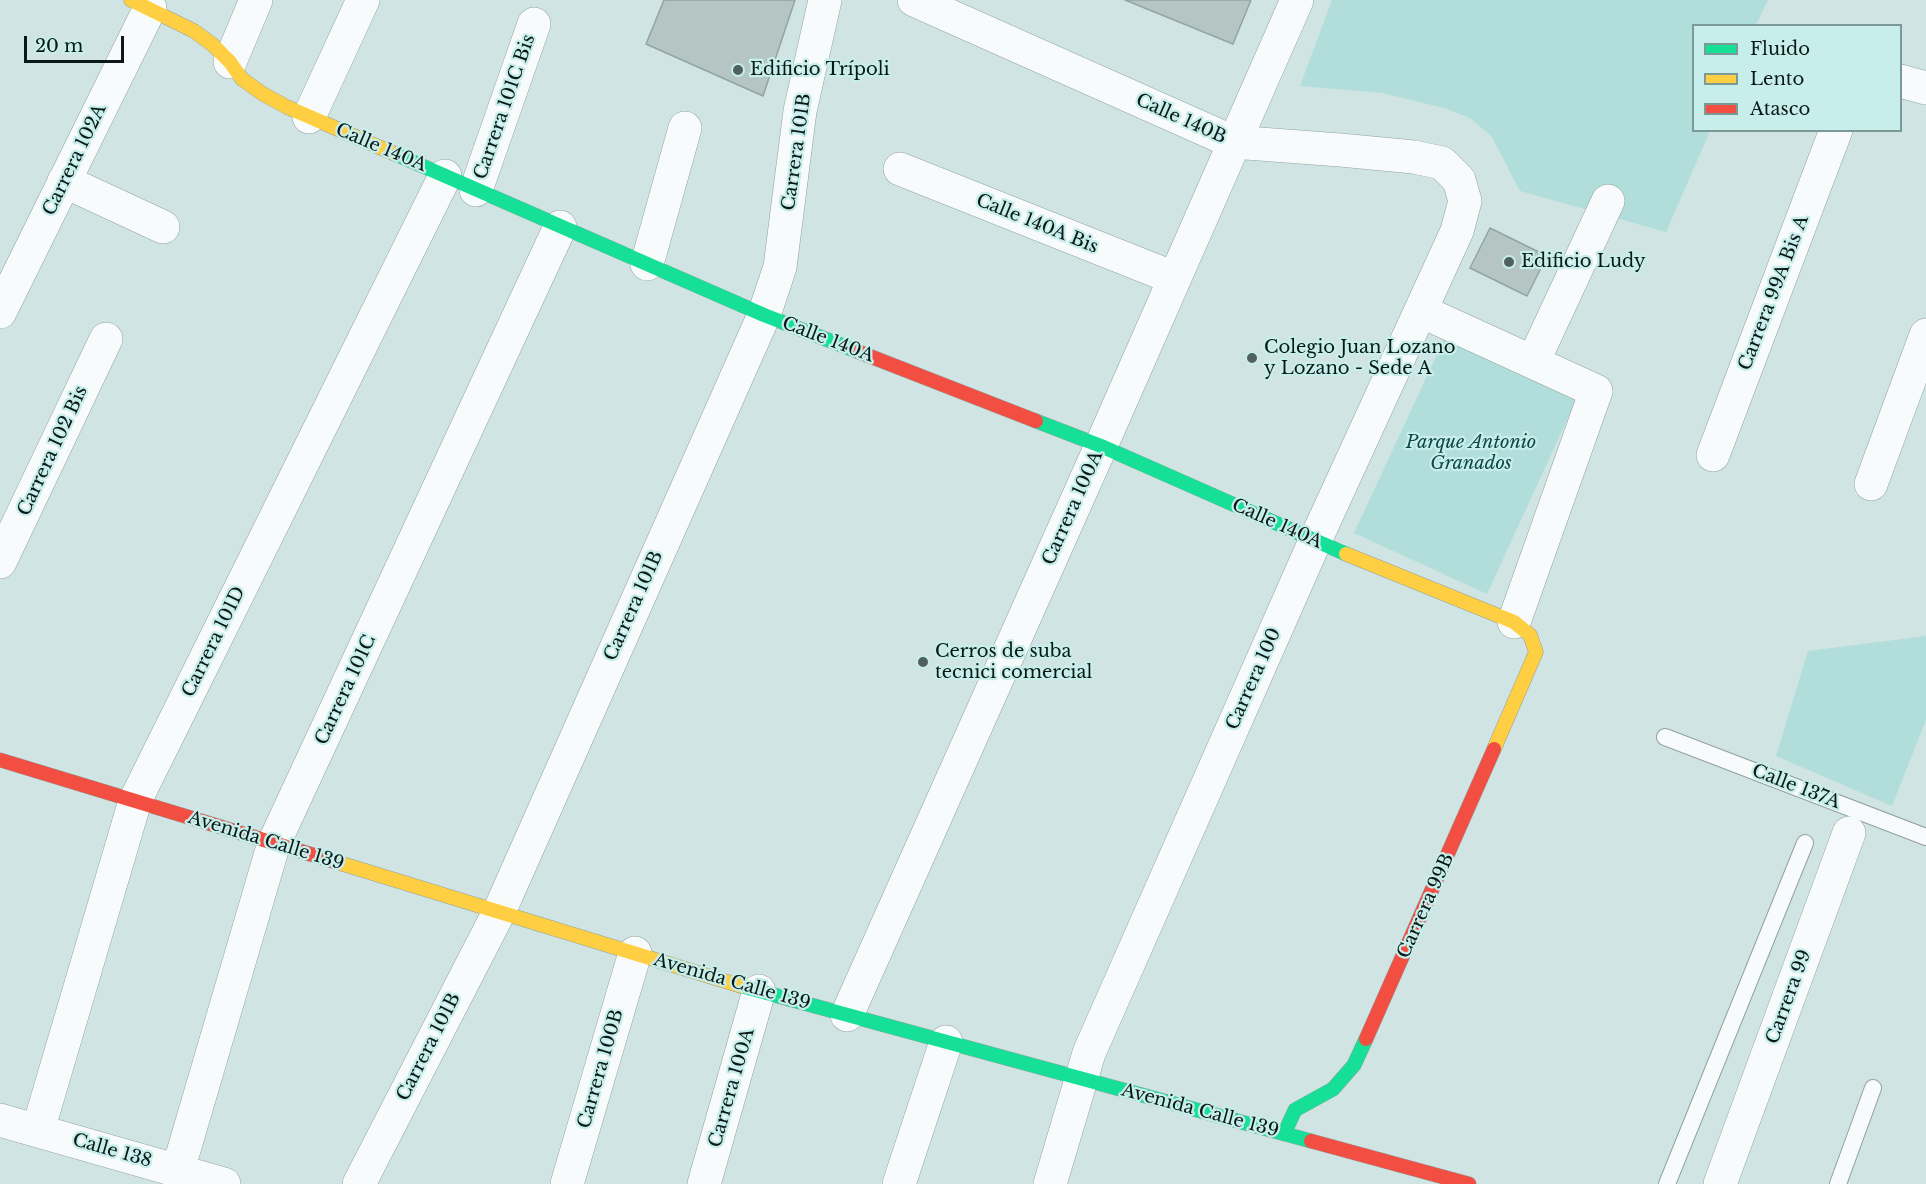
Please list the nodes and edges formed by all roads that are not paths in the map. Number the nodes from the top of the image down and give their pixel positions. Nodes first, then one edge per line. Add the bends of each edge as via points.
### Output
1 (256, 0) edge
2 (363, 0) edge
3 (825, 0) edge
4 (914, 0) edge
5 (1297, 0) edge
6 (140, 4) edge
7 (534, 24) dead end
8 (230, 62) junction
9 (1902, 82) edge
10 (1926, 88) edge
11 (309, 117) junction
12 (685, 128) dead end
13 (1835, 132) edge
14 (1233, 142) junction
15 (900, 169) dead end
16 (445, 176) junction
17 (1459, 180) joint
18 (64, 181) junction
19 (476, 190) junction
20 (1608, 201) dead end
21 (560, 226) junction
22 (163, 227) dead end
23 (647, 264) junction
24 (1174, 278) junction
25 (0, 312) edge
26 (1421, 312) junction
27 (764, 315) junction
28 (1926, 335) edge
29 (106, 339) dead end
30 (1533, 362) junction
31 (1101, 446) junction
32 (1713, 455) dead end
33 (1871, 484) dead end
34 (1315, 541) junction
35 (0, 562) edge
36 (1514, 622) junction
37 (1536, 652) joint
38 (1665, 737) dead end
39 (0, 760) edge
40 (135, 801) junction
41 (1853, 822) junction
42 (1926, 837) edge
43 (274, 843) junction
44 (1805, 843) dead end
45 (499, 912) junction
46 (634, 953) junction
47 (759, 991) junction
48 (848, 1015) junction
49 (946, 1042) junction
50 (1080, 1079) junction
51 (1873, 1088) dead end
52 (0, 1120) edge
53 (38, 1130) junction
54 (1284, 1134) junction
55 (178, 1170) junction
56 (224, 1184) edge
57 (359, 1184) edge
58 (567, 1184) edge
59 (704, 1184) edge
60 (899, 1184) edge
61 (1050, 1184) edge
62 (1468, 1184) edge
63 (1667, 1184) edge
64 (1720, 1184) edge
65 (1838, 1184) edge

1 - 8 street
2 - 11 street
3 - 27 street, Carrera 101B via 800,111 780,267
4 - 14 street, Calle 140B
5 - 14 street, Carrera 100A
6 - 8 street, Calle 140A via 194,31
6 - 18 street, Carrera 102A
7 - 19 street, Carrera 101C Bis
8 - 11 street, Calle 140A via 242,79 263,94
9 - 10 street
11 - 16 street, Calle 140A
12 - 23 street
13 - 32 street, Carrera 99A Bis A
14 - 17 street, Calle 140B via 1414,157 1442,163
14 - 24 street, Carrera 100A
15 - 24 street, Calle 140A Bis
16 - 19 street, Calle 140A
16 - 40 street, Carrera 101D
17 - 26 street, Carrera 100 via 1465,201 1457,231
18 - 22 street
18 - 25 street, Carrera 102A
19 - 21 street, Calle 140A
20 - 30 street
21 - 23 street, Calle 140A
21 - 43 street, Carrera 101C
23 - 27 street, Calle 140A
24 - 31 street, Carrera 100A
26 - 30 street
26 - 34 street, Carrera 100
27 - 31 street, Calle 140A
27 - 45 street, Carrera 101B
28 - 33 street
29 - 35 street, Carrera 102 Bis
30 - 36 street via 1596,391
31 - 34 street, Calle 140A
31 - 48 street, Carrera 100A
34 - 36 street, Calle 140A
34 - 50 street, Carrera 100
36 - 37 street, Calle 140A via 1530,635
37 - 54 street, Carrera 99B via 1354,1065 1333,1089 1295,1110
38 - 41 lane, Calle 137A
39 - 40 street, Avenida Calle 139
40 - 43 street, Avenida Calle 139
40 - 53 street, Carrera 101D
41 - 42 lane, Calle 137A
41 - 64 street, Carrera 99
43 - 45 street, Avenida Calle 139
43 - 55 street, Carrera 101C
44 - 63 lane
45 - 46 street, Avenida Calle 139
45 - 57 street, Carrera 101B
46 - 47 street, Avenida Calle 139
46 - 58 street, Carrera 100B
47 - 48 street, Avenida Calle 139
47 - 59 street, Carrera 100A
48 - 49 street, Avenida Calle 139
49 - 50 street, Avenida Calle 139
49 - 60 street
50 - 54 street, Avenida Calle 139
50 - 61 street, Carrera 100
51 - 65 lane
52 - 53 street, Calle 138
53 - 55 street, Calle 138
54 - 62 street, Avenida Calle 139
55 - 56 street, Calle 138

